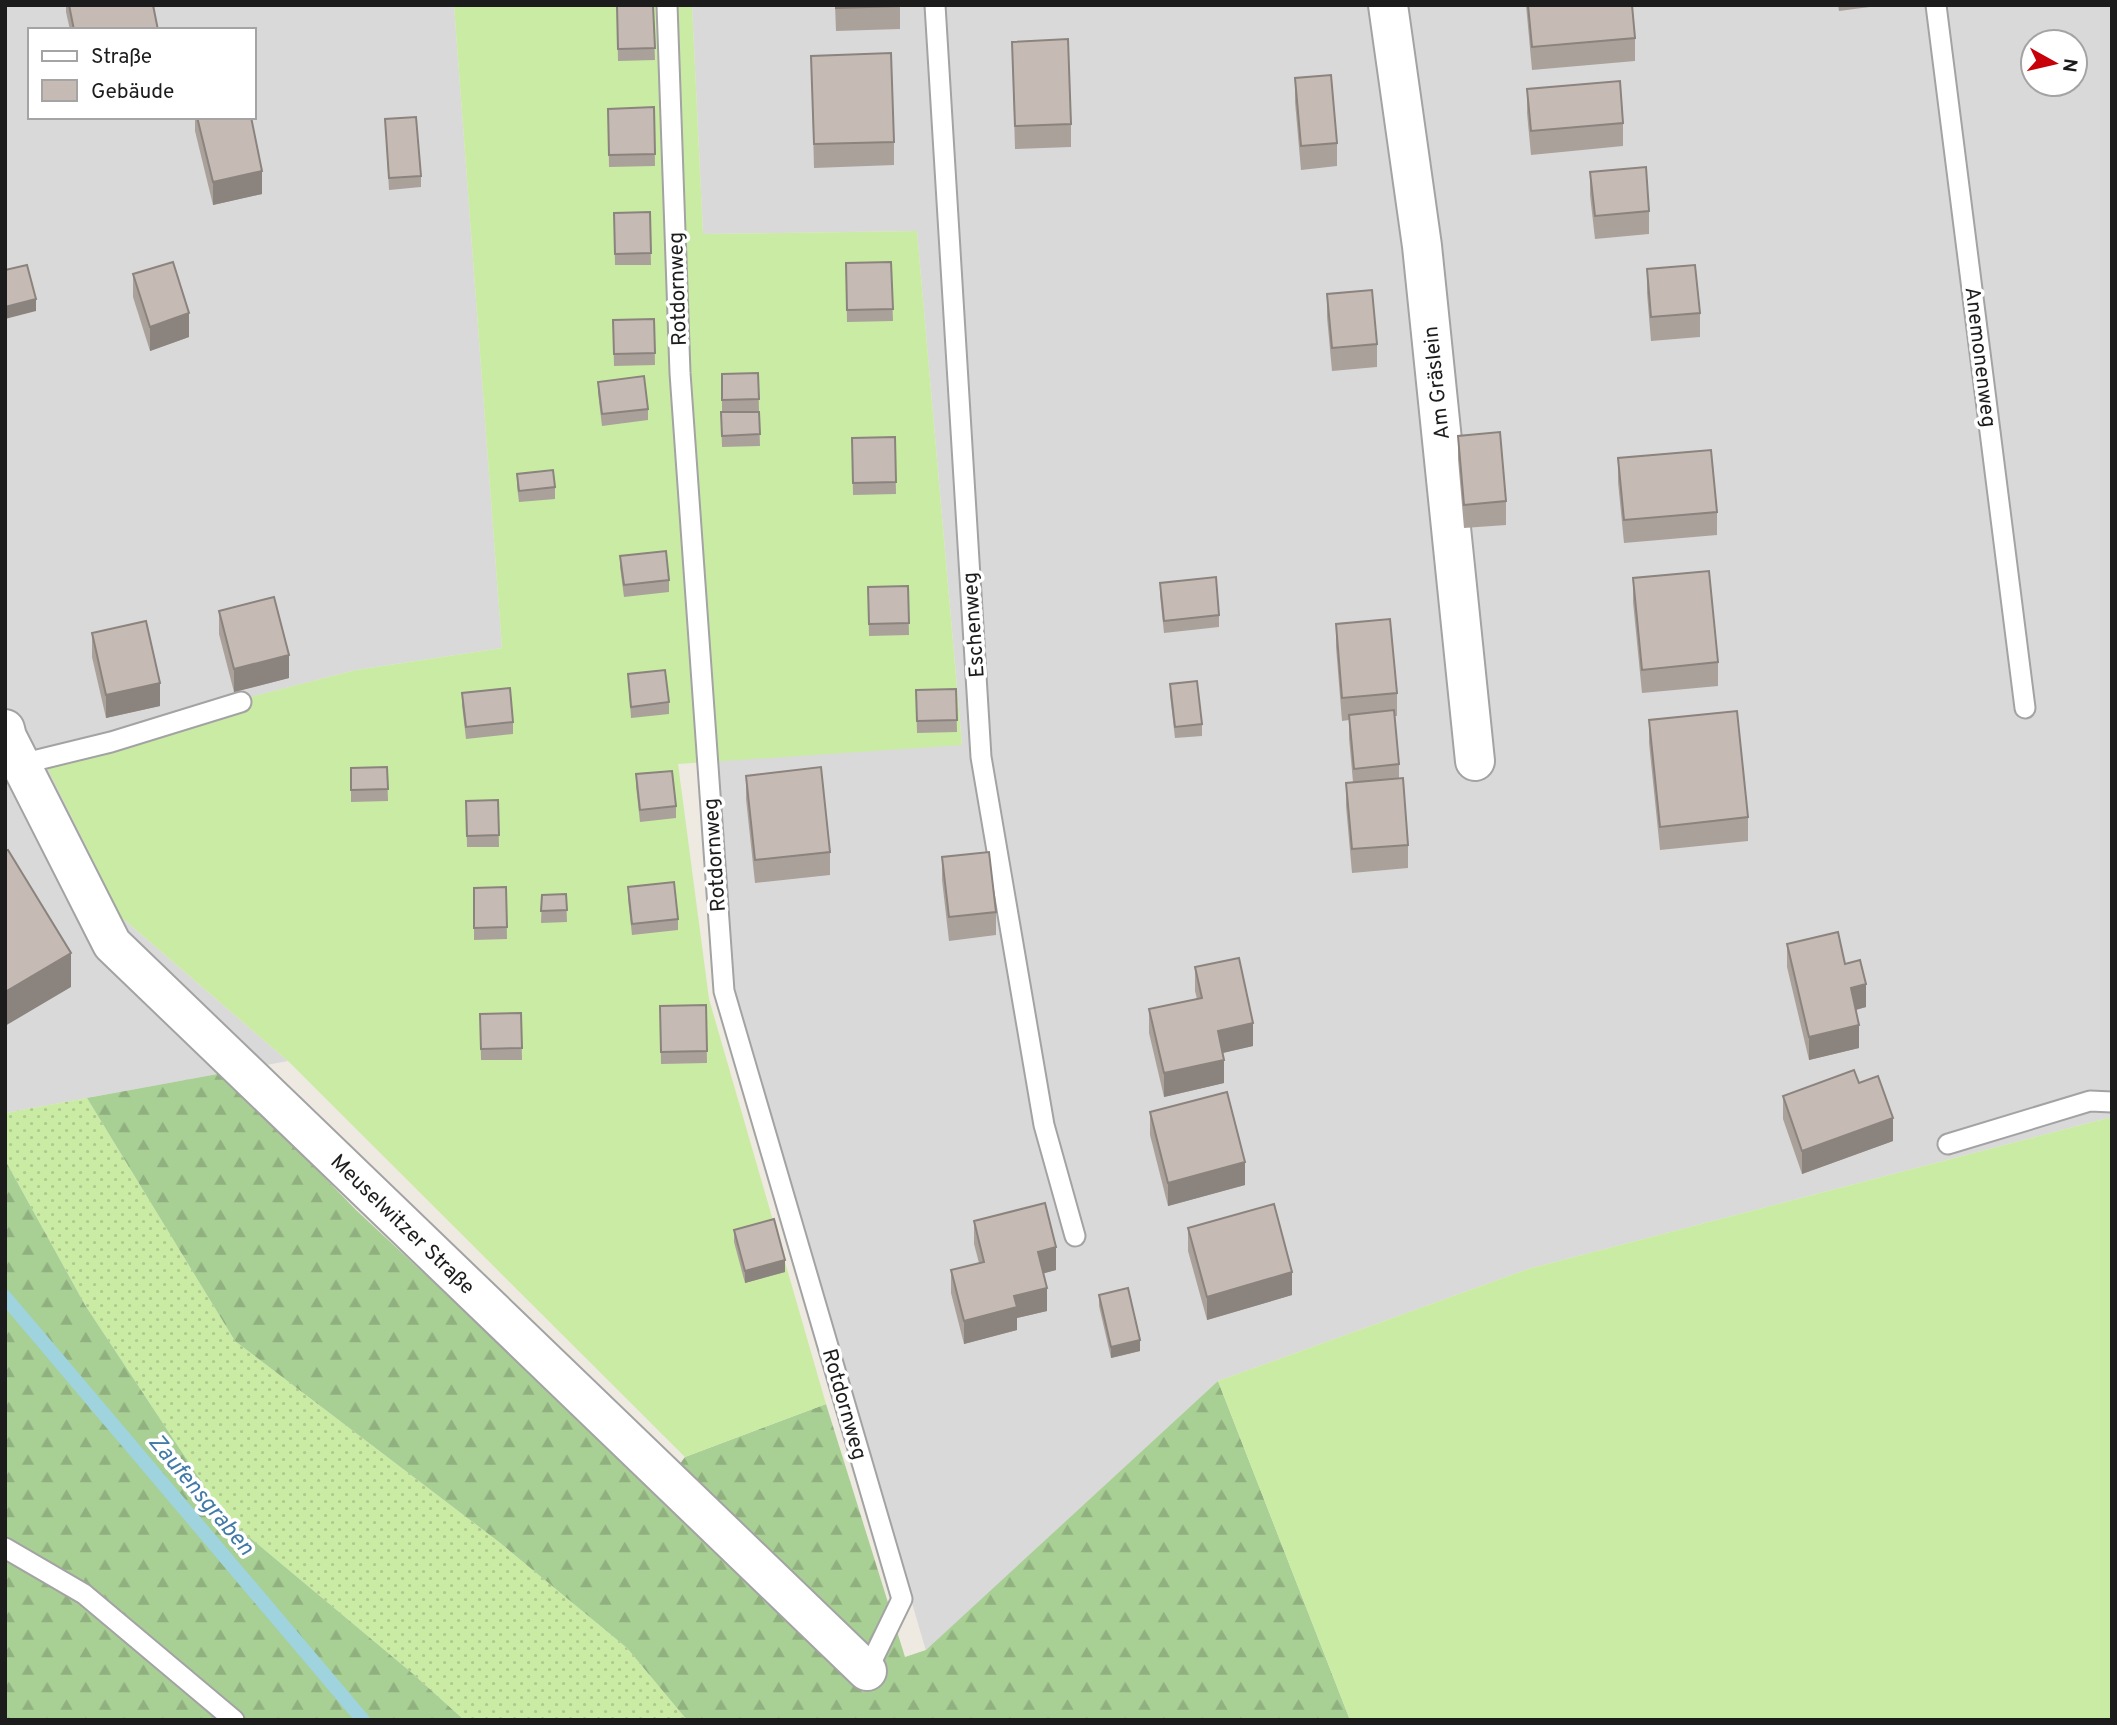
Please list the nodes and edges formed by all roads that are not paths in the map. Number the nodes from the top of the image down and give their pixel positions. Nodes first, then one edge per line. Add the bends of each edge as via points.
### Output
1 (667, 5) edge
2 (935, 5) edge
3 (1388, 5) edge
4 (1936, 5) edge
5 (242, 702) dead end
6 (2025, 709) dead end
7 (5, 729) edge
8 (1475, 761) dead end
9 (21, 764) junction
10 (2112, 1102) edge
11 (1948, 1144) dead end
12 (1075, 1236) dead end
13 (5, 1548) edge
14 (867, 1671) joint
15 (234, 1720) edge

1 - 14 lane, Rotdornweg via 680,373 724,991 902,1599
2 - 12 lane, Eschenweg via 981,757 1044,1125
3 - 8 street, Am Gräslein via 1422,246
4 - 6 lane, Anemonenweg
5 - 9 lane
7 - 9 street, Meuselwitzer Straße
9 - 14 street, Meuselwitzer Straße via 112,944
10 - 11 lane via 2090,1101
13 - 15 lane via 84,1594

